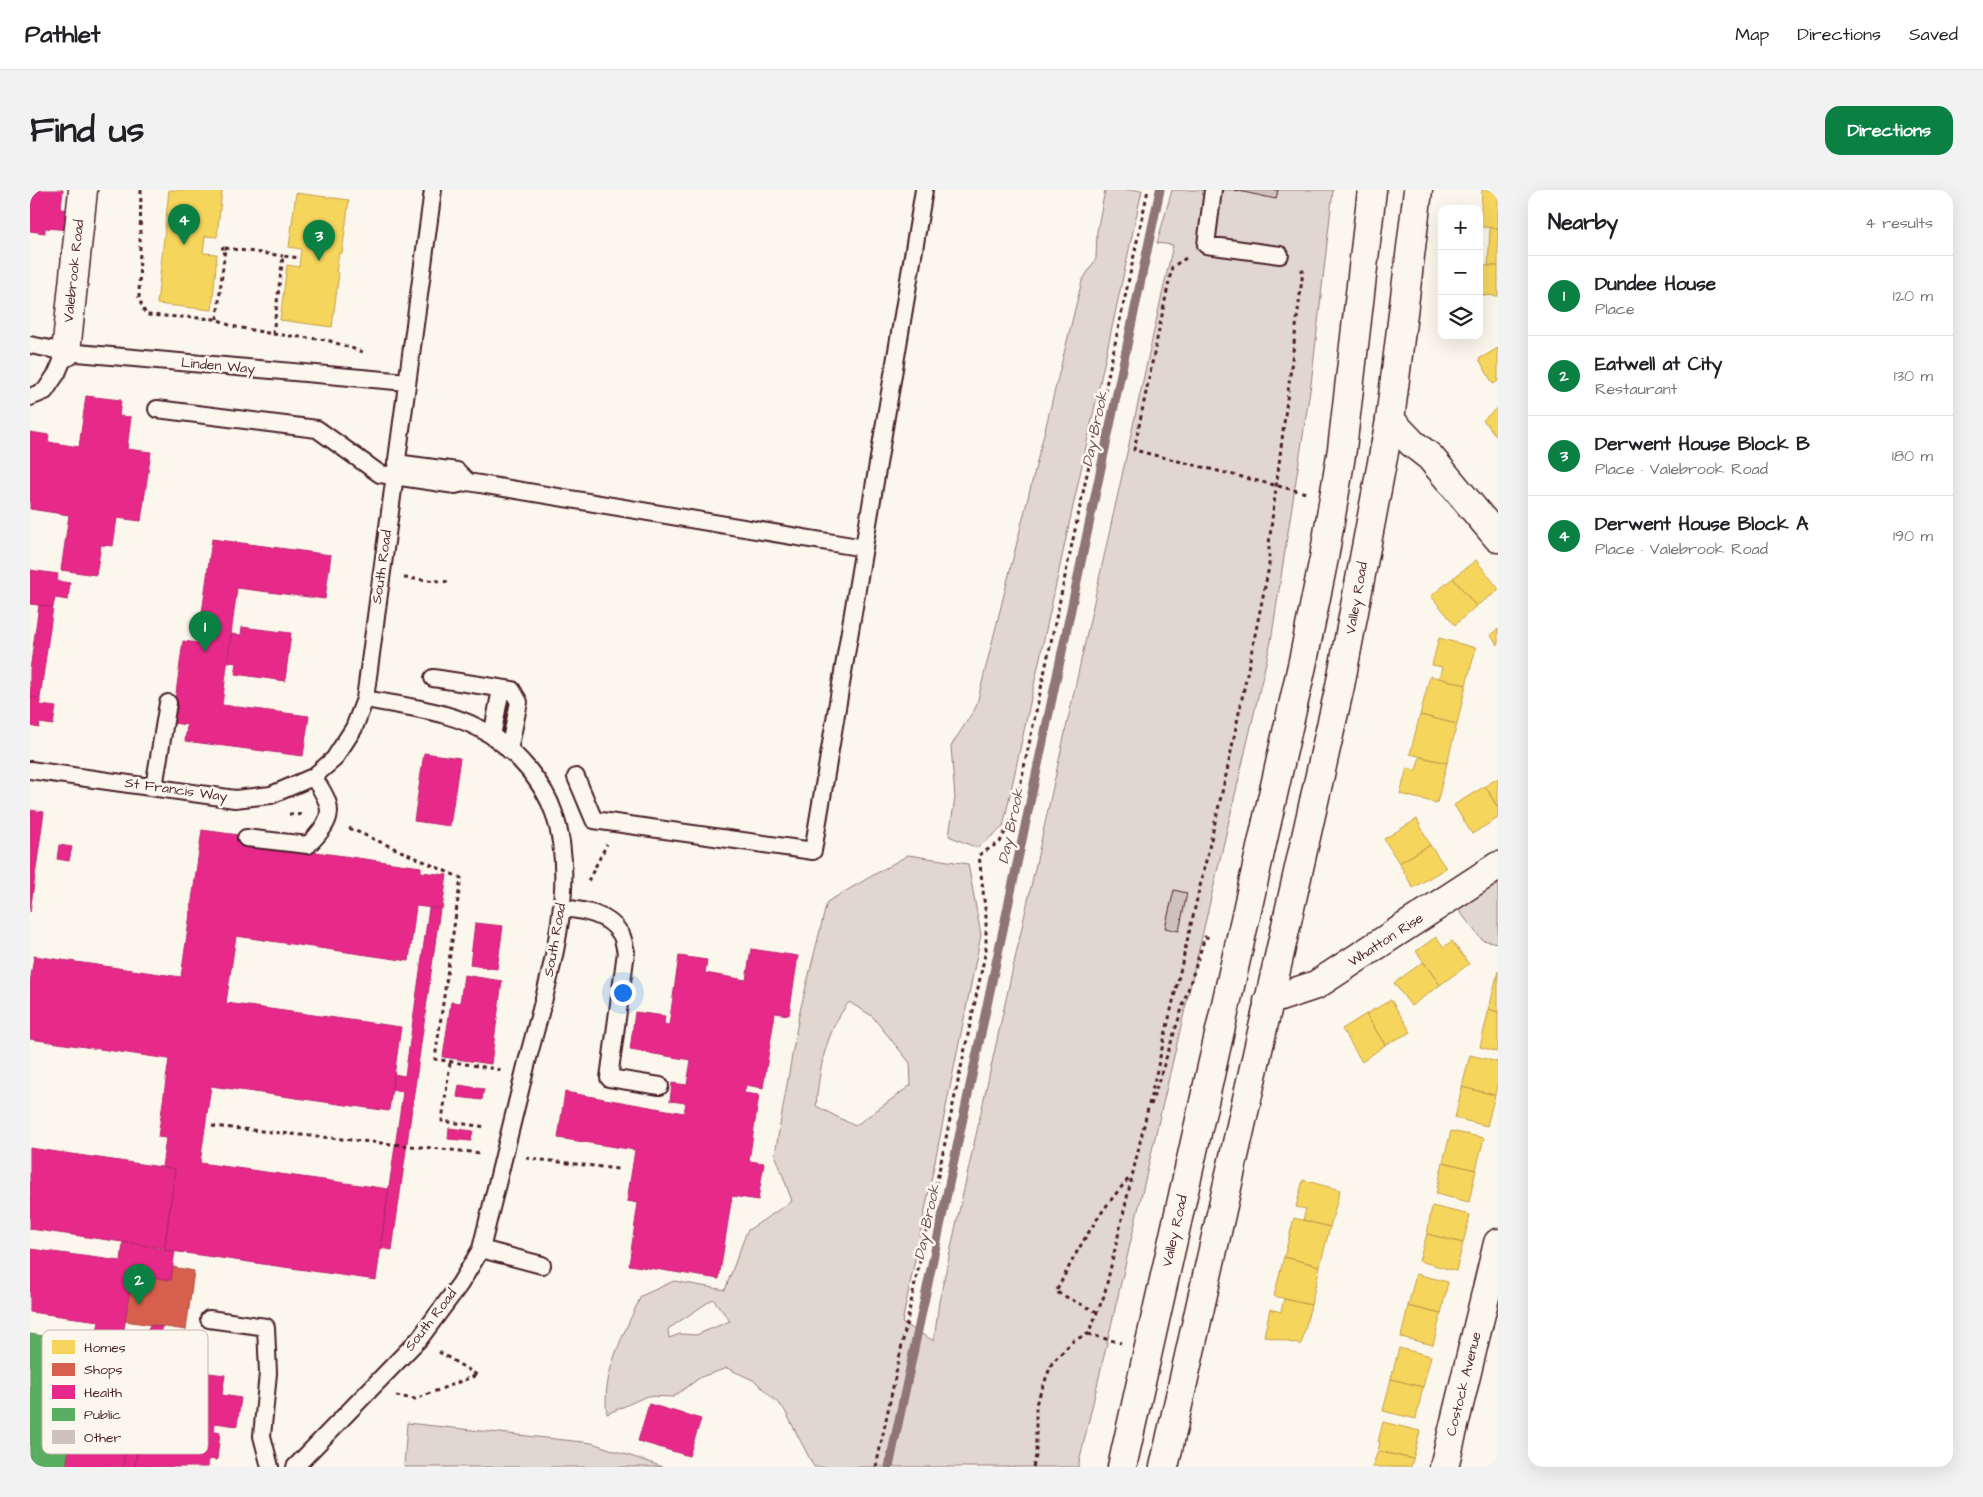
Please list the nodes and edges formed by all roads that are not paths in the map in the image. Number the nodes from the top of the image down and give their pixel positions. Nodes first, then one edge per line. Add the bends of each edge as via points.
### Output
1 (83, 190) edge
2 (433, 190) edge
3 (924, 190) edge
4 (1213, 190) edge
5 (1372, 190) edge
6 (1418, 190) edge
7 (1280, 255) road end
8 (30, 345) edge
9 (66, 352) junction
10 (407, 382) junction
11 (30, 397) edge
12 (157, 409) dead end
13 (1390, 420) junction
14 (395, 470) junction
15 (1498, 538) edge
16 (864, 548) junction
17 (433, 678) dead end
18 (501, 689) junction
19 (365, 699) junction
20 (168, 703) dead end
21 (492, 736) junction
22 (509, 750) junction
23 (30, 770) edge
24 (576, 776) dead end
25 (313, 777) junction
26 (154, 787) junction
27 (246, 838) dead end
28 (1498, 866) edge
29 (563, 903) junction
30 (1228, 995) junction
31 (1268, 1001) junction
32 (660, 1086) dead end
33 (1498, 1243) edge
34 (481, 1249) junction
35 (542, 1265) dead end
36 (209, 1318) dead end
37 (270, 1467) edge
38 (295, 1467) edge
39 (1122, 1467) edge
40 (1164, 1467) edge
41 (1444, 1467) edge

1 - 9 main road, Valebrook Road
2 - 10 lane, South Road
3 - 16 lane
4 - 7 lane via 1206,245
5 - 30 main road, Valley Road via 1342,449 1324,558
6 - 13 main road, Valley Road
8 - 9 lane, Linden Way
9 - 10 lane, Linden Way
9 - 11 lane via 45,391
10 - 14 lane, South Road
12 - 14 lane via 317,429 380,474
13 - 15 main road via 1430,457
13 - 31 main road, Valley Road via 1340,686
14 - 16 lane via 455,485 468,482
14 - 19 lane, South Road
16 - 24 lane via 813,850 594,820
17 - 18 lane
18 - 21 lane
18 - 22 lane via 512,690 519,702
19 - 21 lane, South Road via 445,715
19 - 25 lane, St Francis Way via 354,728 334,758
20 - 26 lane
21 - 22 lane, South Road
22 - 29 lane, South Road via 544,792 554,814 561,849
23 - 26 lane, St Francis Way
25 - 26 lane, St Francis Way via 271,794 235,799
25 - 27 lane via 325,794 330,810 323,829 308,844
28 - 31 main road, Whatton Rise via 1316,985
29 - 32 lane via 609,921 621,933 626,952 610,1078
29 - 34 lane, South Road
30 - 31 main road
30 - 39 main road, Valley Road
31 - 40 main road, Valley Road
33 - 41 main road, Costock Avenue
34 - 35 lane
34 - 38 lane, South Road via 420,1338
36 - 37 lane via 266,1326 268,1373 262,1436

